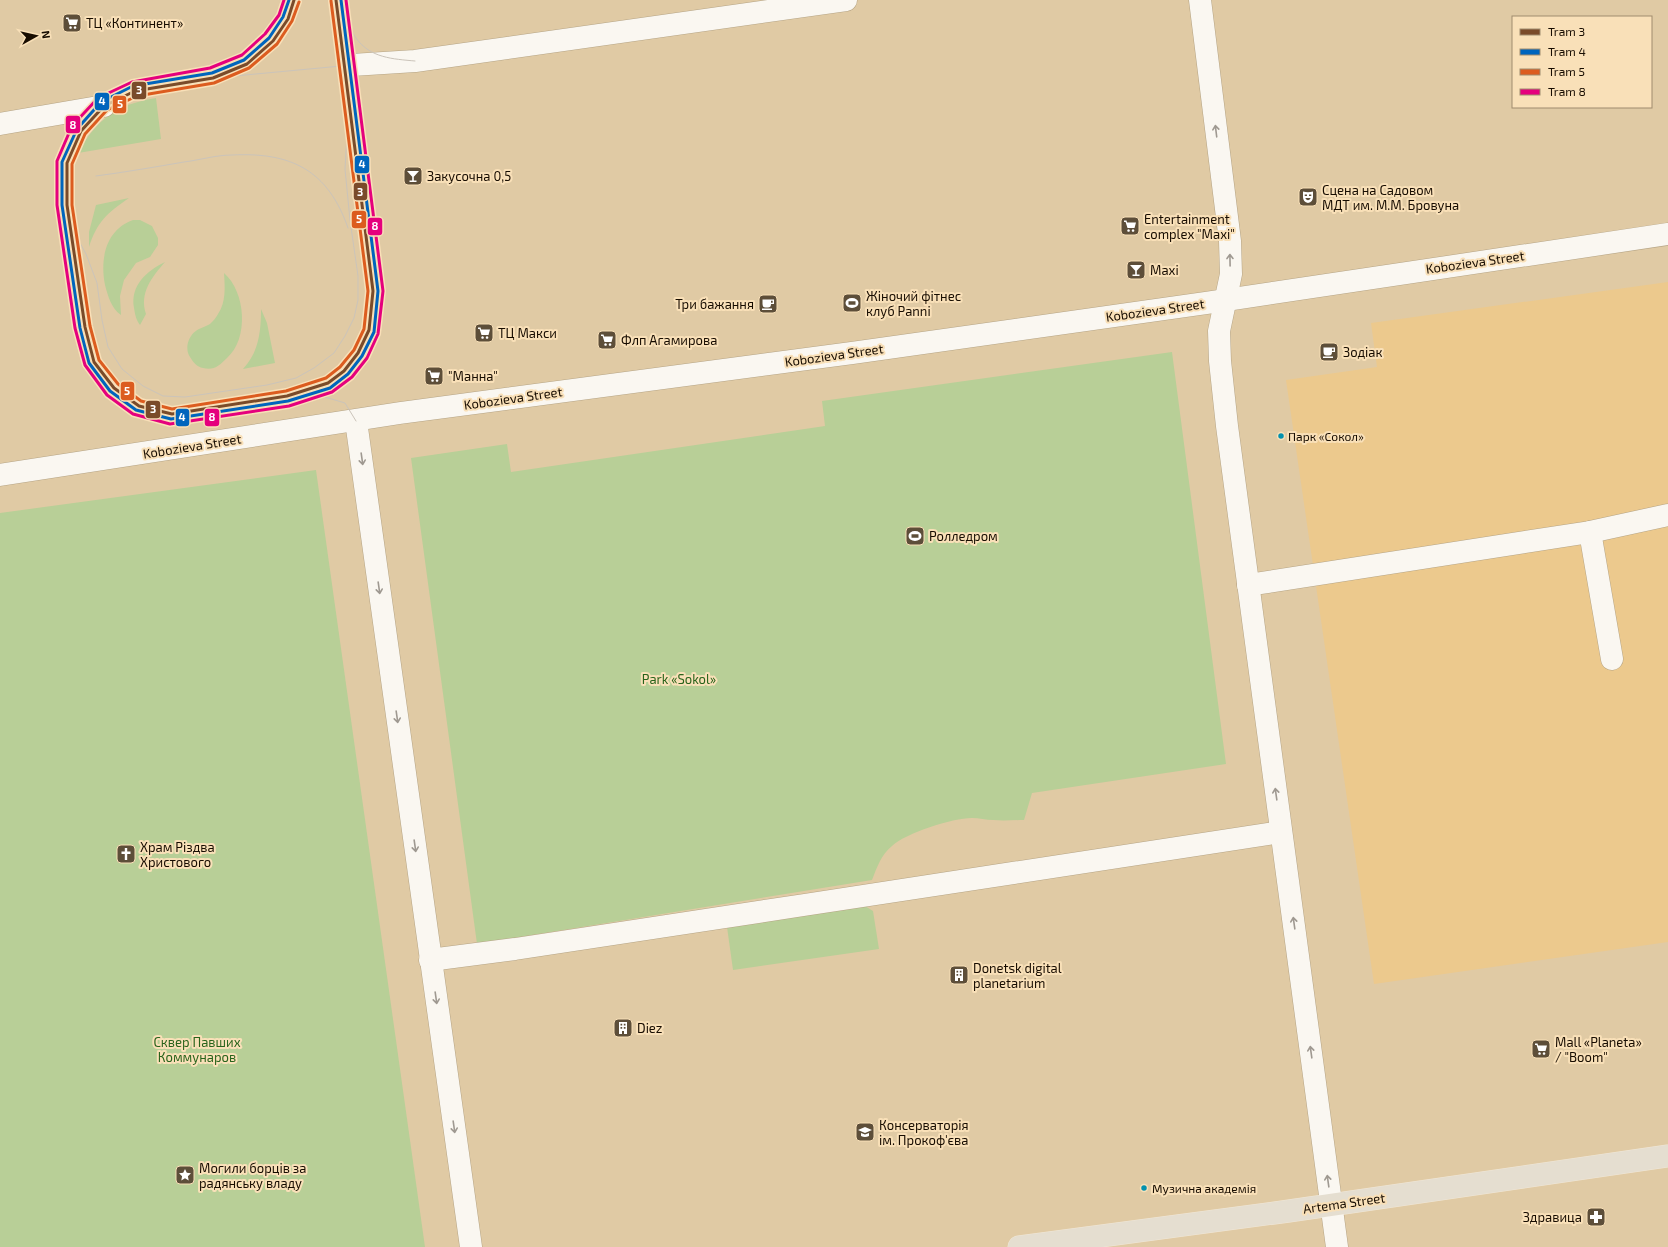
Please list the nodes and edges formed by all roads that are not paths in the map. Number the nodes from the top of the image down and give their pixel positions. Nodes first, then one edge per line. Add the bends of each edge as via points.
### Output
1 (846, 0) edge
2 (1200, 0) edge
3 (352, 65) dead end
4 (104, 106) dead end
5 (0, 124) edge
6 (1668, 234) edge
7 (1226, 299) junction
8 (356, 420) junction
9 (0, 475) edge
10 (1668, 515) edge
11 (1590, 532) junction
12 (1248, 585) junction
13 (1612, 659) dead end
14 (1282, 832) junction
15 (430, 960) junction
16 (1668, 1156) edge
17 (1331, 1204) junction
18 (471, 1247) edge
19 (1019, 1247) edge
20 (1337, 1247) edge

1 - 3 street via 415,61
7 -> 2 street via 1231,274 1230,241
4 - 5 street
6 - 7 street, Kobozieva Street
7 - 8 street, Kobozieva Street via 860,352
7 - 12 street via 1219,331 1220,361
8 - 9 street, Kobozieva Street
8 -> 15 street
10 - 11 street
11 - 12 street
11 - 13 street
14 -> 12 street
14 - 15 street
17 -> 14 street
15 -> 18 street
16 - 17 main road, Artema Street
17 - 19 main road, Artema Street
17 - 20 street

